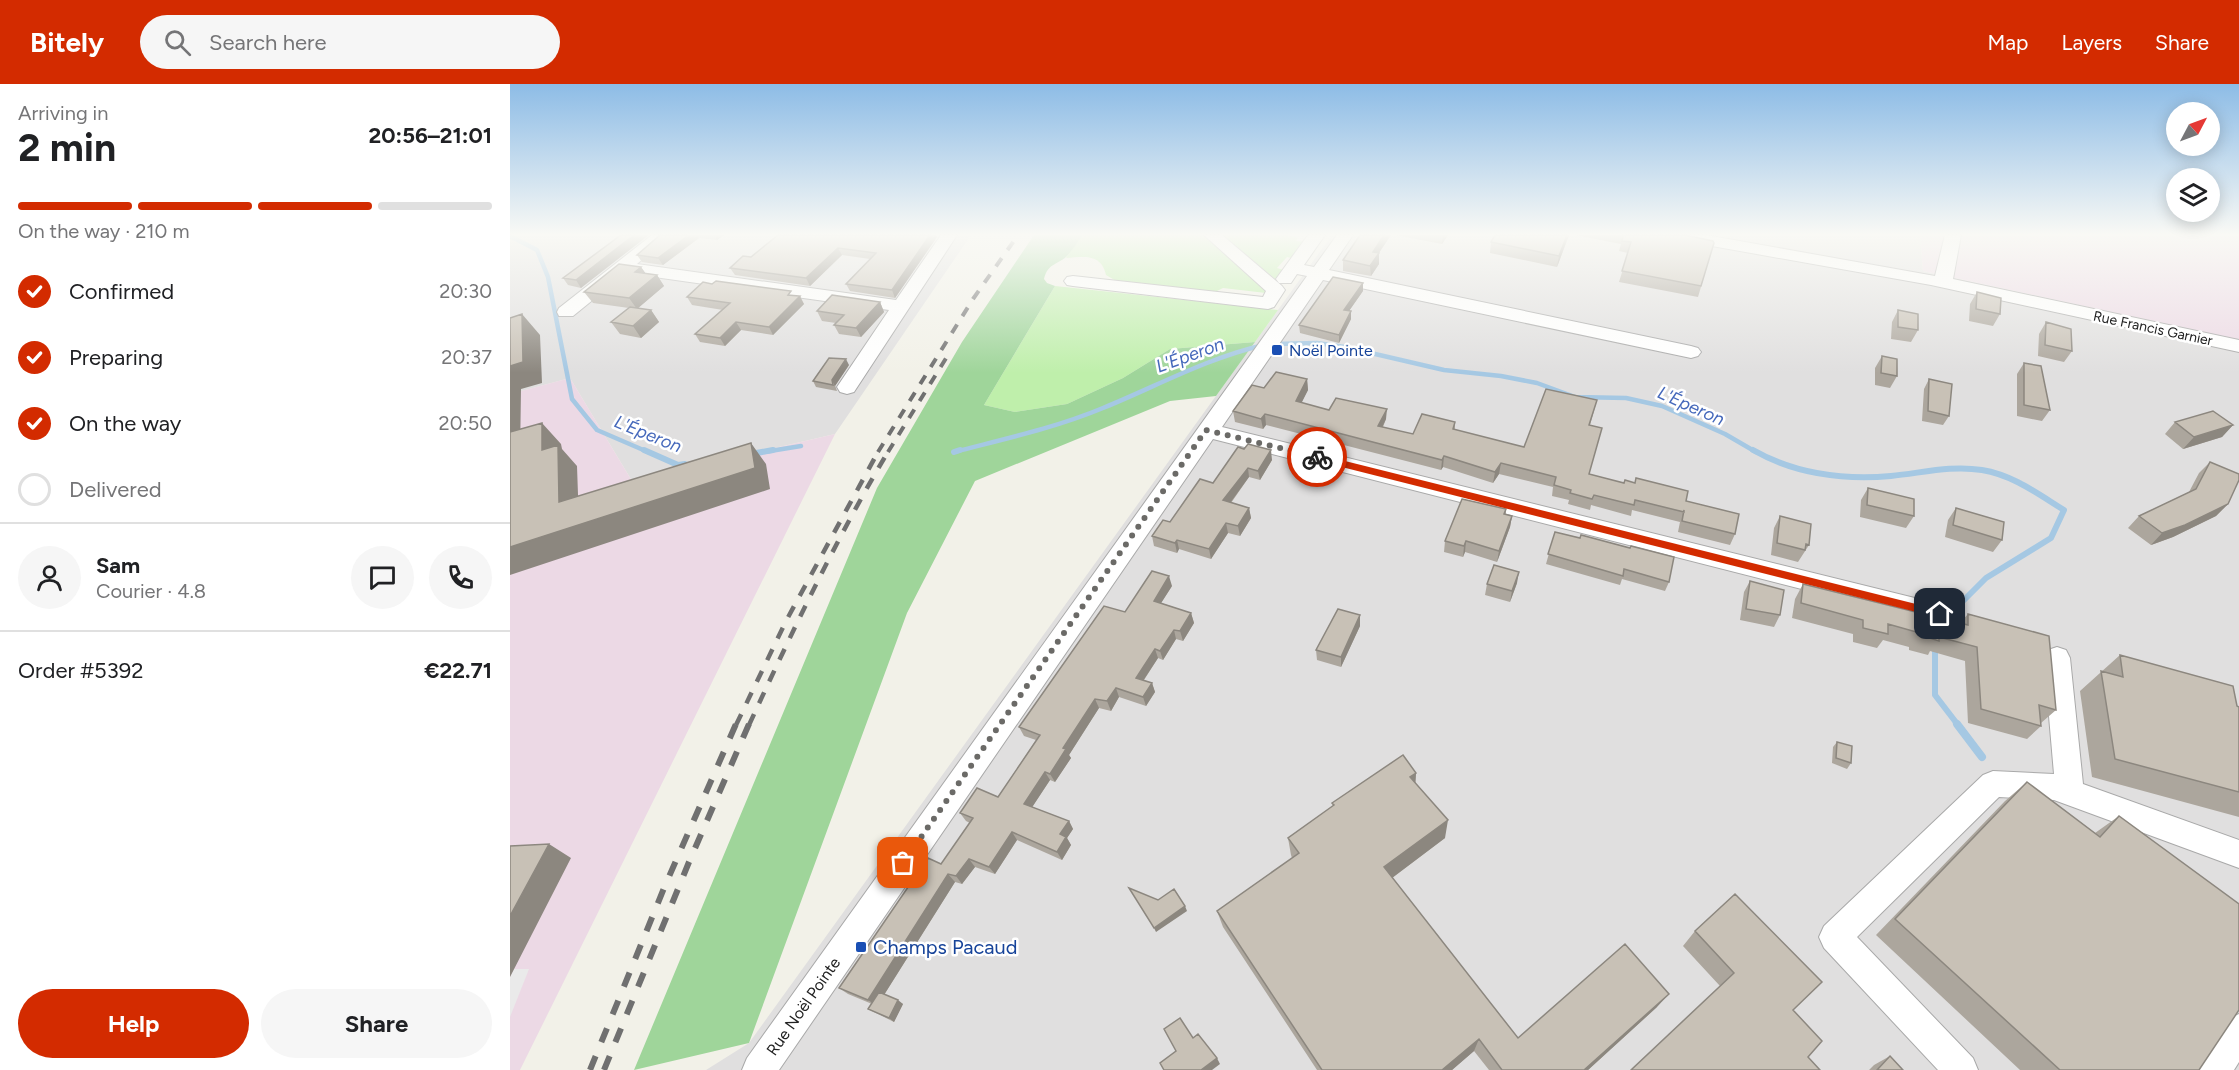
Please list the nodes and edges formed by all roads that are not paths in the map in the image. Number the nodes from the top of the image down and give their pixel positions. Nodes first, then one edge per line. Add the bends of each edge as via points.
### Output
1 (605, 281) edge
2 (723, 281) edge
3 (919, 281) edge
4 (1073, 281) dead end
5 (1266, 281) edge
6 (1283, 281) edge
7 (1311, 281) edge
8 (1355, 281) edge
9 (1937, 281) edge
10 (1943, 282) joint
11 (1276, 290) junction
12 (902, 306) junction
13 (566, 312) dead end
14 (2239, 346) edge
15 (1691, 352) dead end
16 (847, 387) dead end
17 (1206, 430) junction
18 (1940, 614) dead end
19 (2057, 658) dead end
20 (2070, 793) junction
21 (2239, 854) edge
22 (2239, 1031) edge
23 (759, 1070) edge
24 (1961, 1070) edge
25 (2214, 1070) edge

1 - 13 street
2 - 12 street
3 - 12 street
4 - 11 street via 1268,303
5 - 11 street
6 - 11 street
7 - 17 street, Rue Noël Pointe
8 - 15 street
9 - 10 street, Rue Francis Garnier
10 - 14 street, Rue Francis Garnier
12 - 16 street
17 - 18 street
17 - 23 street, Rue Noël Pointe
19 - 20 street
20 - 21 street
20 - 24 street via 2054,787 1993,784 1835,937
22 - 25 street

